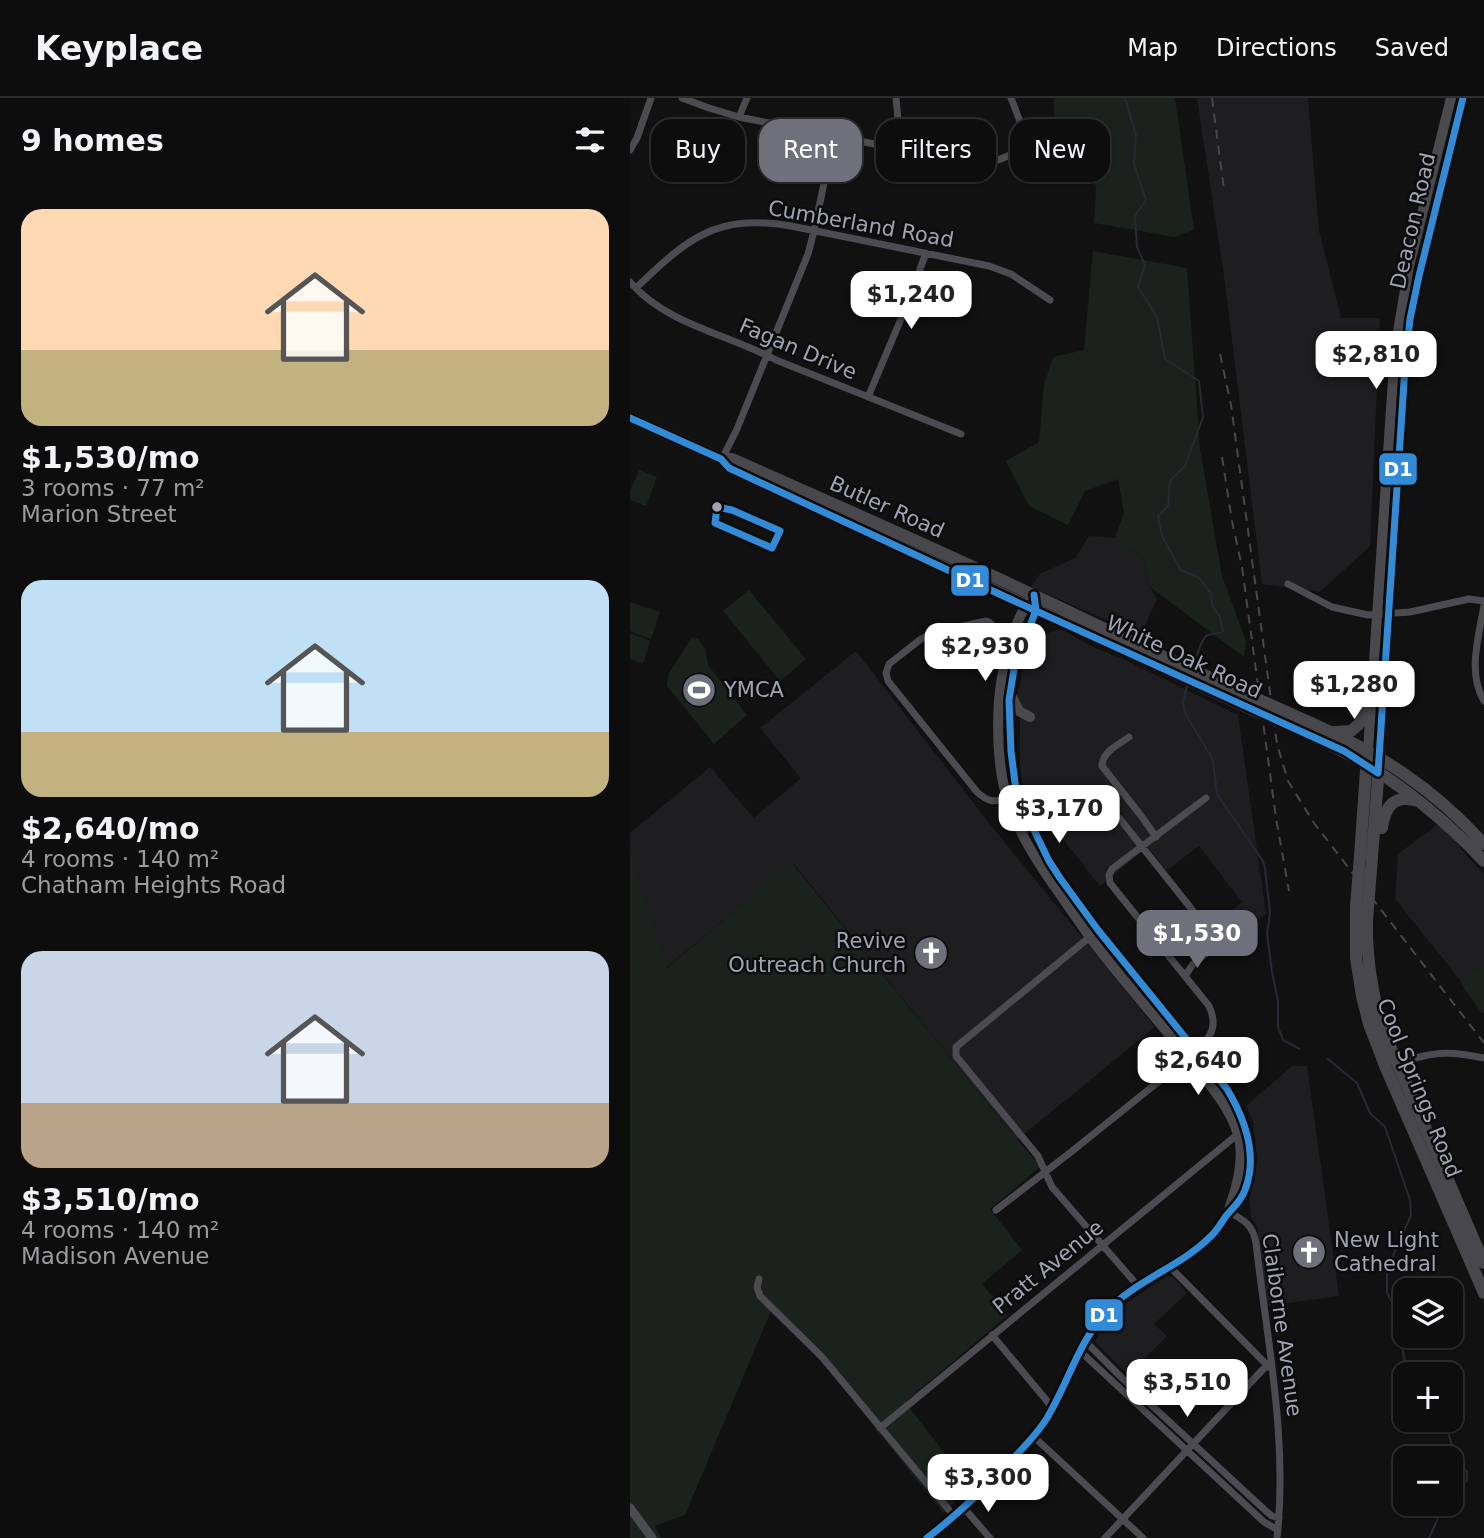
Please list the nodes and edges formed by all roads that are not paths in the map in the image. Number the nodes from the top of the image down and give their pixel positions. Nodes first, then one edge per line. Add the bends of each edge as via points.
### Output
1 (652, 98) edge
2 (682, 98) edge
3 (747, 98) edge
4 (896, 98) edge
5 (1011, 98) edge
6 (1451, 98) edge
7 (1462, 98) edge
8 (740, 117) junction
9 (898, 119) edge
10 (1019, 119) edge
11 (759, 121) edge
12 (630, 150) edge
13 (824, 182) edge
14 (814, 231) junction
15 (926, 254) junction
16 (633, 285) edge
17 (1049, 300) dead end
18 (767, 355) junction
19 (868, 397) junction
20 (630, 418) edge
21 (961, 435) dead end
22 (722, 459) junction
23 (1288, 584) dead end
24 (1484, 603) edge
25 (1032, 604) junction
26 (1383, 614) junction
27 (1009, 651) junction
28 (1140, 652) junction
29 (1010, 689) junction
30 (1372, 694) junction
31 (1484, 701) edge
32 (1331, 732) junction
33 (1129, 737) dead end
34 (1010, 740) junction
35 (1368, 750) junction
36 (1380, 757) junction
37 (1366, 764) junction
38 (1378, 772) junction
39 (1007, 797) junction
40 (1206, 798) dead end
41 (1423, 803) junction
42 (1027, 830) junction
43 (1156, 837) junction
44 (1484, 844) edge
45 (1142, 847) junction
46 (1484, 861) edge
47 (1371, 868) junction
48 (1094, 933) junction
49 (1185, 976) junction
50 (1192, 1054) junction
51 (1484, 1058) edge
52 (1391, 1065) junction
53 (1238, 1134) junction
54 (1045, 1172) junction
55 (1453, 1209) junction
56 (996, 1210) dead end
57 (1229, 1212) junction
58 (1103, 1245) junction
59 (1484, 1264) edge
60 (1170, 1266) junction
61 (759, 1279) dead end
62 (1138, 1286) junction
63 (1484, 1293) edge
64 (992, 1335) junction
65 (1084, 1347) junction
66 (1270, 1367) junction
67 (1052, 1407) junction
68 (880, 1428) junction
69 (1033, 1436) junction
70 (1190, 1447) junction
71 (630, 1507) edge
72 (964, 1508) junction
73 (954, 1516) junction
74 (1279, 1518) junction
75 (1123, 1519) junction
76 (1277, 1534) edge
77 (652, 1538) edge
78 (928, 1538) edge
79 (990, 1538) edge
80 (1105, 1538) edge
81 (1143, 1538) edge

1 - 12 street
2 - 8 street
3 - 8 street
4 - 9 street
5 - 10 street
6 - 26 main road, Deacon Road via 1399,317
7 - 26 main road, Deacon Road via 1410,319
8 - 11 street
13 - 14 street
14 - 15 street, Cumberland Road
14 - 16 street, Cumberland Road via 760,222 722,226 681,247
14 - 18 street
15 - 17 street, Cumberland Road via 1000,269
15 - 19 street
16 - 18 street, Fagan Drive via 667,313
18 - 19 street, Fagan Drive
18 - 22 street
19 - 21 street, Fagan Drive
20 - 22 main road, Butler Road
22 - 25 main road, Butler Road via 756,469
23 - 26 street via 1332,607
24 - 26 street via 1469,599
24 - 31 street via 1475,670
25 - 27 main road via 1019,618
25 - 28 main road, White Oak Road
25 - 29 main road
26 - 30 main road, Deacon Road
26 - 36 main road, Deacon Road
27 - 39 main road via 998,716
27 - 39 street via 995,647 992,624 982,622 928,635 889,664 886,673 977,792 988,801
28 - 32 main road, White Oak Road, bridge
28 - 37 main road, White Oak Road, bridge
29 - 34 main road
29 - 34 main road via 1017,709 1030,717 1018,722
30 - 32 main road via 1358,725 1351,731
30 - 35 main road, Deacon Road
32 - 35 main road, White Oak Road
33 - 43 street via 1102,758 1102,766
34 - 42 main road
35 - 36 main road, White Oak Road
35 - 37 main road, Deacon Road
36 - 38 main road, Deacon Road
36 - 44 main road, White Oak Road via 1458,817
37 - 38 main road, White Oak Road
37 - 52 main road, Cool Springs Road, bridge via 1356,958 1369,1024
38 - 41 main road, White Oak Road
38 - 47 main road, Cool Springs Road
39 - 42 main road
40 - 43 street
41 - 46 main road, White Oak Road
41 - 47 main road via 1405,799 1387,807
42 - 45 street via 1085,809 1101,809 1120,819
42 - 48 main road
43 - 45 street
45 - 49 street via 1213,936 1212,949
45 - 49 street via 1112,869 1110,883
47 - 52 main road, Cool Springs Road, bridge via 1367,952
48 - 50 main road
48 - 54 street via 956,1047 956,1056 1038,1156
49 - 50 street via 1213,1017 1210,1035
50 - 53 main road
50 - 54 street
50 - 57 main road via 1238,1105 1246,1127 1248,1170 1237,1206
51 - 52 street via 1437,1052
52 - 55 main road, Cool Springs Road
53 - 57 main road via 1239,1176
53 - 58 street, Pratt Avenue
54 - 56 street
54 - 58 street via 1052,1187
55 - 59 main road, Cool Springs Road
55 - 63 main road, Cool Springs Road
57 - 60 main road via 1209,1239
57 - 66 street, Claiborne Avenue via 1247,1222 1255,1237
58 - 62 street
58 - 64 street, Pratt Avenue
60 - 62 main road
60 - 66 street
61 - 68 street via 758,1294 822,1357
62 - 65 main road via 1106,1312
64 - 67 street
64 - 68 street, Pratt Avenue
65 - 67 main road
65 - 70 street
66 - 70 street
66 - 74 street, Claiborne Avenue via 1280,1459
67 - 69 main road
68 - 73 street
69 - 72 main road
69 - 75 street
70 - 74 street
70 - 75 street
70 - 76 street
71 - 77 street
72 - 73 main road
72 - 79 street
73 - 78 main road
74 - 76 street, Claiborne Avenue
75 - 80 street
75 - 81 street

